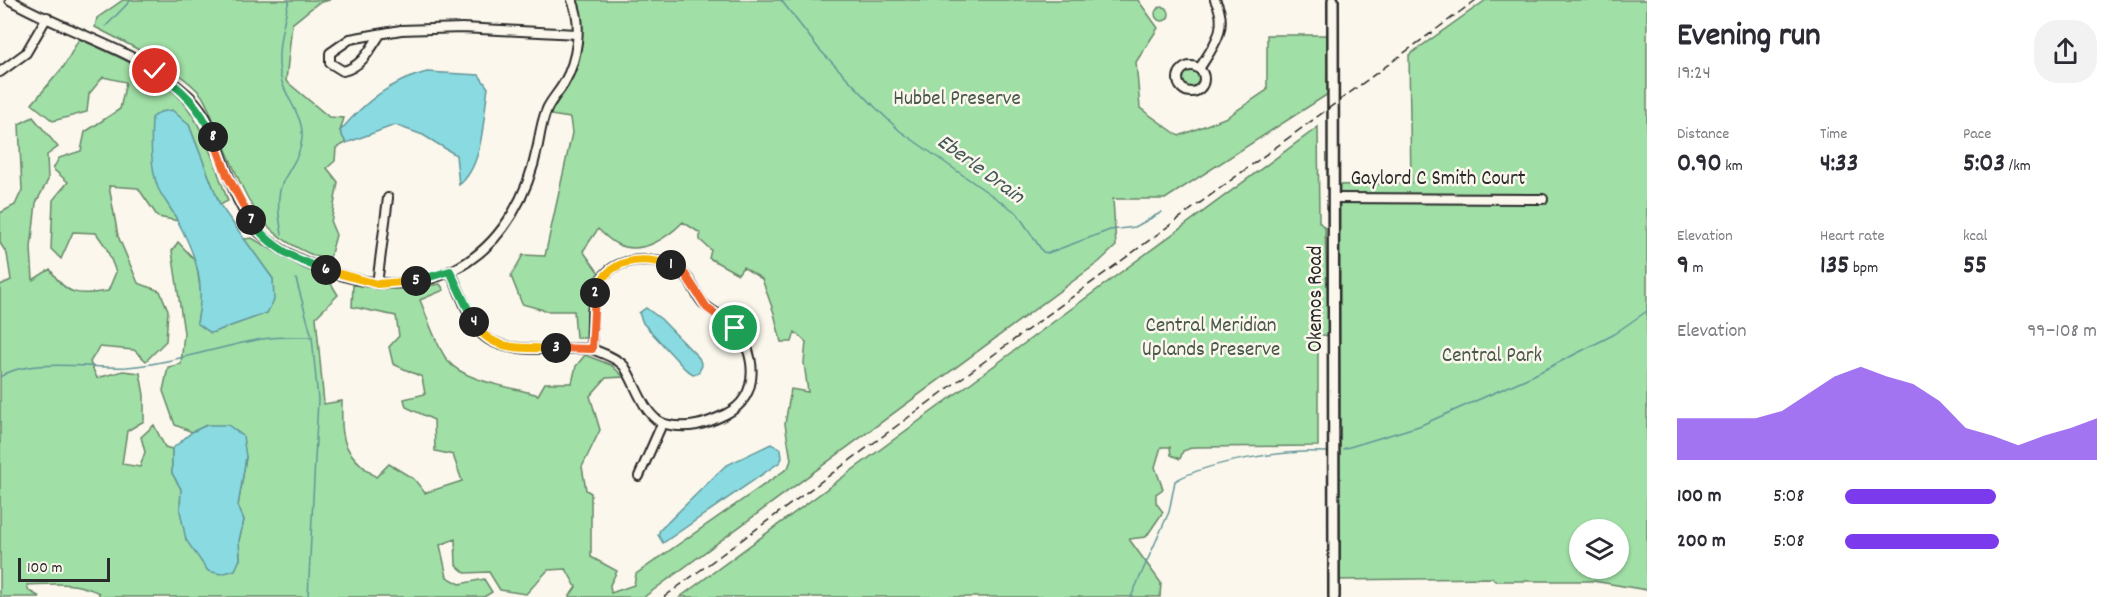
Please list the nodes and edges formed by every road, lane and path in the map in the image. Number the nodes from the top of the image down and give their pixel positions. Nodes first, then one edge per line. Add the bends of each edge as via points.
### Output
1 (10, 0) edge
2 (572, 0) edge
3 (1215, 0) edge
4 (1333, 0) edge
5 (47, 17) junction
6 (577, 34) junction
7 (379, 36) junction
8 (1199, 69) dead end
9 (0, 72) edge
10 (388, 198) dead end
11 (1334, 198) junction
12 (1543, 199) dead end
13 (450, 271) junction
14 (377, 284) junction
15 (592, 349) junction
16 (662, 424) junction
17 (639, 476) dead end
18 (1334, 597) edge

1 - 5 street
2 - 6 street
3 - 8 street via 1221,30
4 - 11 street, Okemos Road
5 - 9 street via 30,48
5 - 14 street via 132,57 191,98 207,121 235,193 270,242 312,265
6 - 7 street via 435,28
6 - 13 street via 572,67 547,108 522,198 493,242
7 - 7 street via 341,43 330,53 330,63 343,71 353,68
10 - 14 street
11 - 12 street, Gaylord C Smith Court
11 - 18 street, Okemos Road
13 - 14 street via 408,283
13 - 15 street via 476,325 489,340 509,347
15 - 16 street via 623,364 649,411
15 - 16 street via 592,305 598,284 606,272 634,261 649,260 678,269 707,308 731,322 752,364 746,399 736,409 692,427
16 - 17 street

